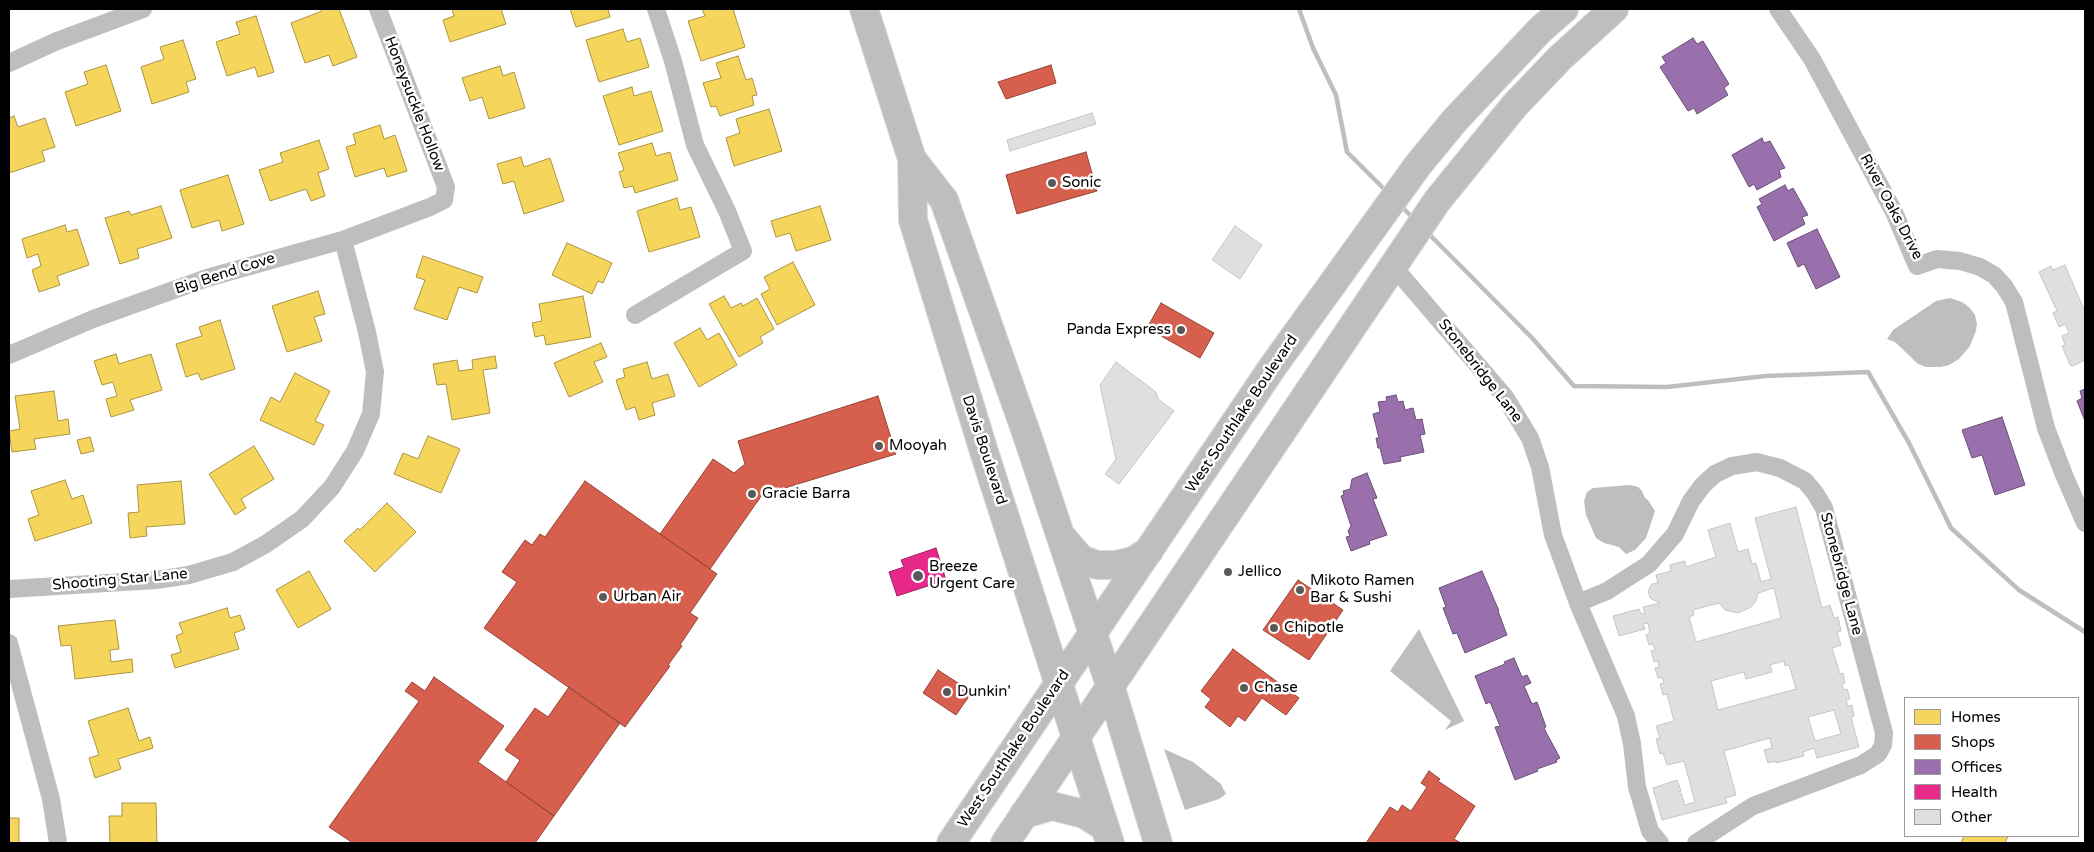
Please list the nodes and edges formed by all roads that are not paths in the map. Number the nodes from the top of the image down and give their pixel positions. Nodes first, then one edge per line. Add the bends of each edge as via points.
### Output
1 (143, 9) edge
2 (378, 9) edge
3 (656, 9) edge
4 (864, 9) edge
5 (1564, 9) edge
6 (1614, 9) edge
7 (1778, 9) edge
8 (9, 63) edge
9 (912, 159) junction
10 (444, 200) joint
11 (342, 240) junction
12 (1397, 260) junction
13 (635, 315) dead end
14 (9, 355) edge
15 (2085, 523) edge
16 (1059, 533) junction
17 (1149, 551) junction
18 (9, 589) edge
19 (1578, 603) junction
20 (1093, 634) junction
21 (9, 643) edge
22 (1059, 682) junction
23 (1110, 685) junction
24 (1077, 737) junction
25 (1024, 814) junction
26 (1107, 835) edge
27 (58, 843) edge
28 (951, 843) edge
29 (1005, 843) edge
30 (1158, 843) edge
31 (1660, 843) edge
32 (1696, 843) edge

1 - 8 street
2 - 10 street, Honeysuckle Hollow via 446,186
3 - 13 street via 695,145 743,251
4 - 9 main road, Davis Boulevard
5 - 17 main road, West Southlake Boulevard via 1455,120 1418,165 1274,365
6 - 12 main road via 1560,58 1516,105 1437,201
7 - 15 street, River Oaks Drive via 1812,59 1894,212 1918,266 1937,259 1980,267 1994,275 2014,302 2046,428
9 - 16 main road, Davis Boulevard via 944,200
9 - 22 main road, Davis Boulevard via 913,220
10 - 11 street, Big Bend Cove
11 - 14 street, Big Bend Cove via 207,278 93,319
11 - 18 street, Shooting Star Lane via 375,372 372,414 356,451 332,487 302,519 233,562 189,574 156,580
12 - 19 street, Stonebridge Lane via 1523,425 1537,453 1553,535
12 - 23 main road
16 - 17 main road via 1080,559 1097,565 1133,561
16 - 20 main road, Davis Boulevard
17 - 20 main road, West Southlake Boulevard
19 - 31 street, Stonebridge Lane via 1626,716 1637,787 1650,831
19 - 32 street, Stonebridge Lane via 1607,591 1649,564 1675,534 1703,485 1732,466 1757,462 1793,474 1805,481 1824,508 1884,733 1883,745 1878,754 1861,765 1753,806
20 - 22 main road, West Southlake Boulevard
20 - 23 main road, Davis Boulevard
21 - 27 street via 51,799
22 - 24 main road, Davis Boulevard
22 - 28 main road, West Southlake Boulevard
23 - 24 main road
23 - 30 main road, Davis Boulevard
24 - 25 main road
24 - 26 main road, Davis Boulevard
25 - 26 main road via 1052,806 1084,814
25 - 29 main road

